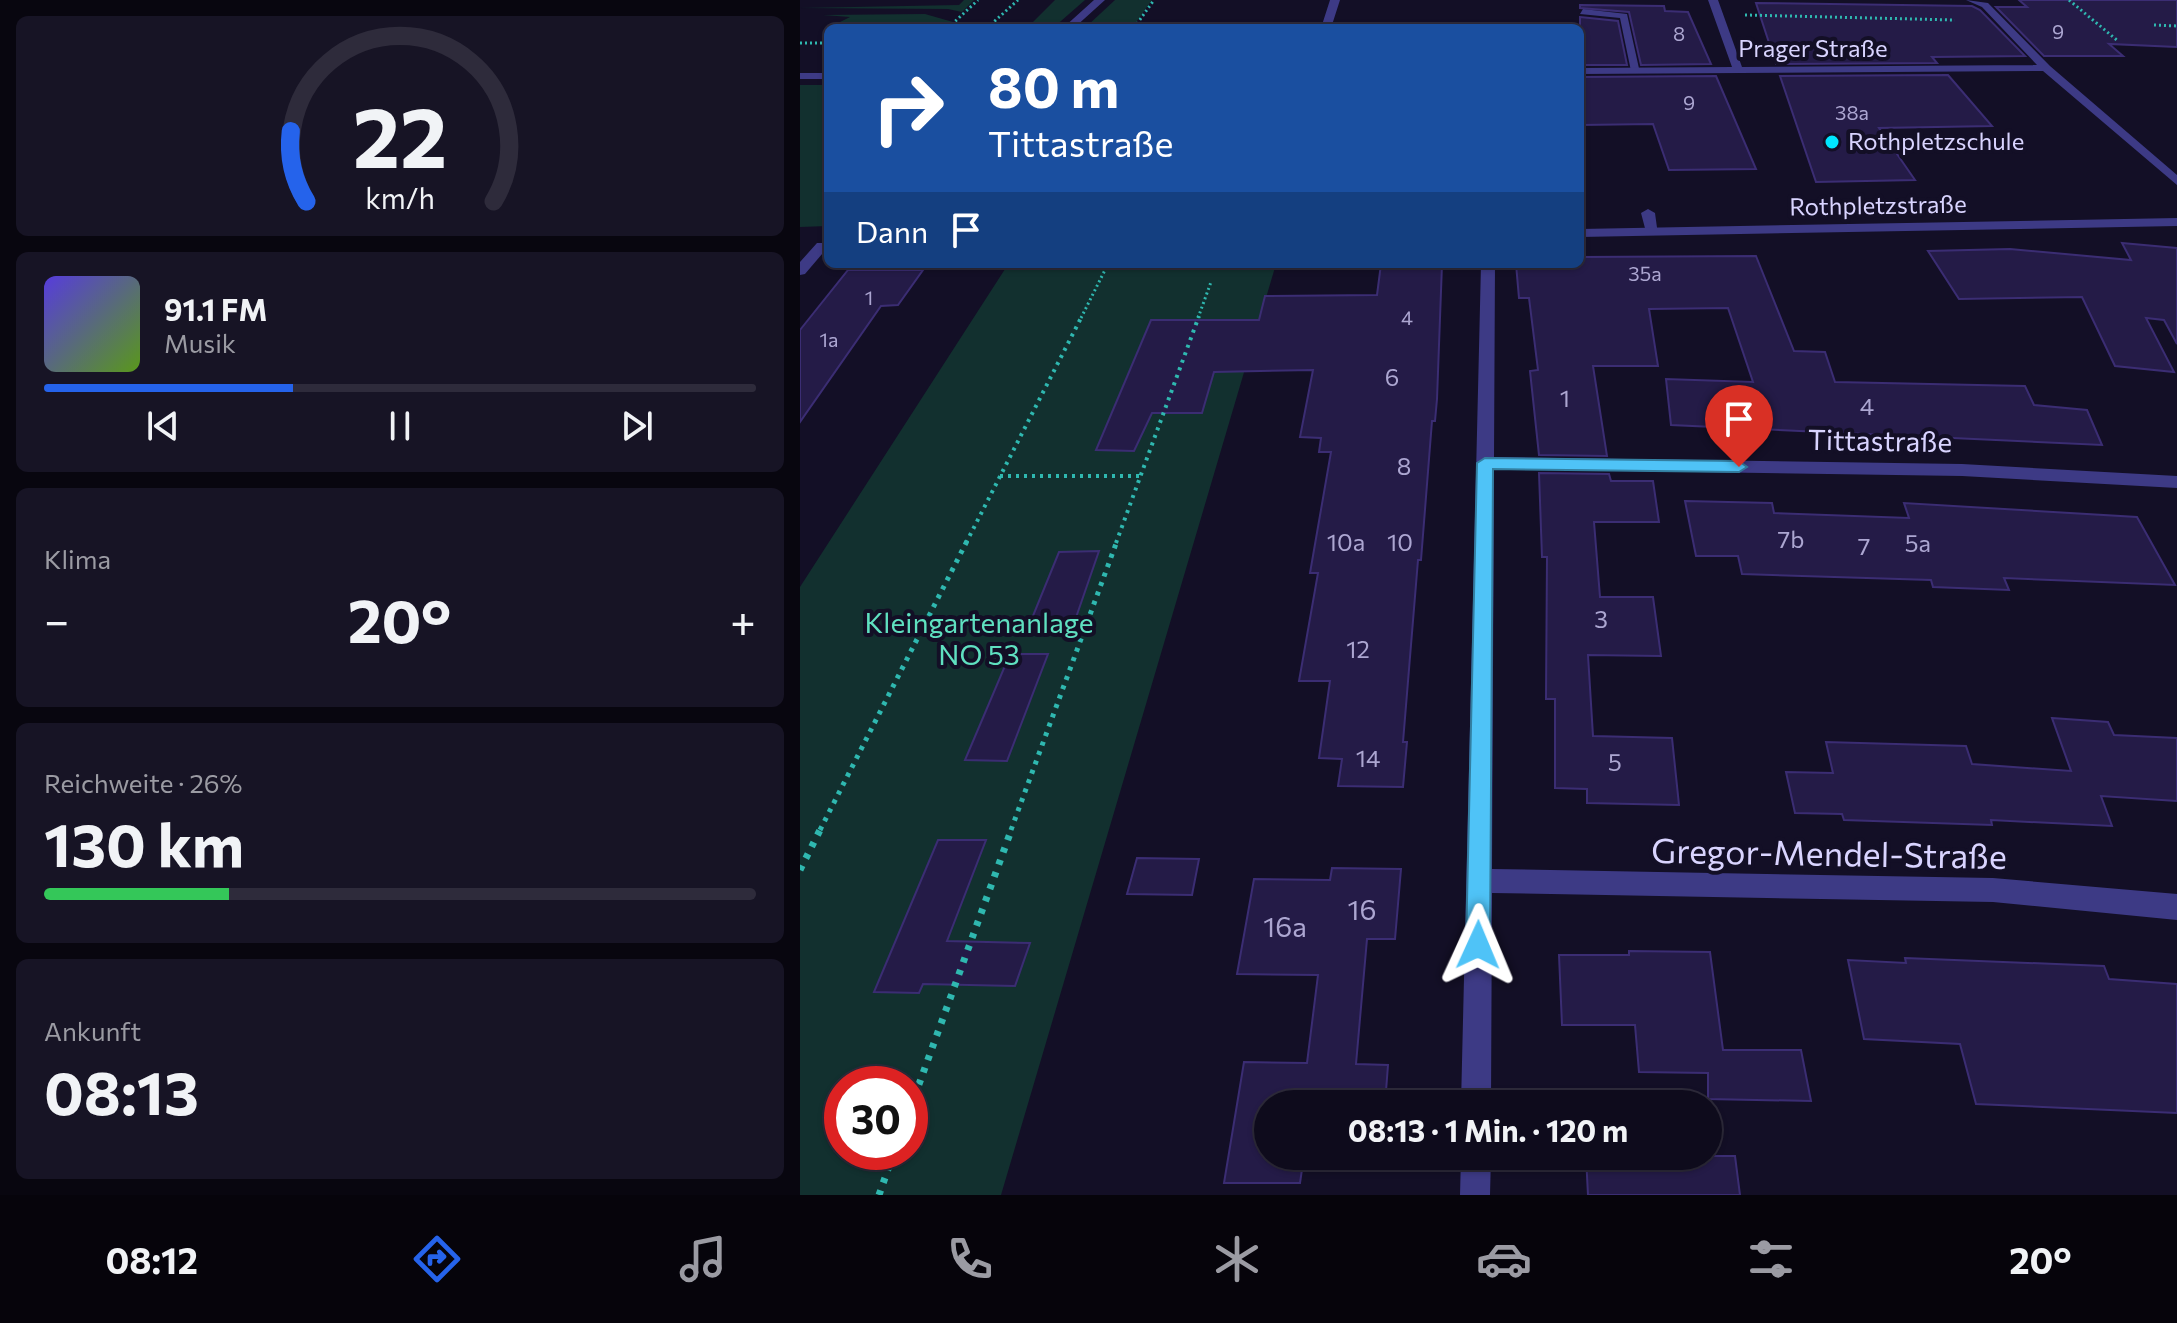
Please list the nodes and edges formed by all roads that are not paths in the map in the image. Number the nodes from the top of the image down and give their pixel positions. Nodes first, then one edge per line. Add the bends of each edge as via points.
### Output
1 (1100, 0) edge
2 (1335, 0) edge
3 (1713, 0) edge
4 (1971, 0) edge
5 (1583, 12) dead end
6 (1073, 24) edge
7 (1327, 24) edge
8 (2046, 68) junction
9 (1738, 70) junction
10 (1584, 71) edge
11 (1636, 71) junction
12 (800, 76) edge
13 (824, 76) edge
14 (2177, 181) edge
15 (1648, 213) dead end
16 (2177, 222) edge
17 (1653, 232) junction
18 (1584, 233) edge
19 (800, 246) edge
20 (824, 246) edge
21 (824, 247) edge
22 (1488, 268) edge
23 (800, 271) edge
24 (1485, 463) junction
25 (2177, 482) edge
26 (1479, 881) junction
27 (2177, 907) edge
28 (1476, 1090) edge
29 (1476, 1170) edge
30 (1475, 1195) edge

1 - 6 street
2 - 7 street
3 - 9 street
4 - 8 street via 1985,5
5 - 11 street via 1624,16
8 - 9 street, Prager Straße
8 - 14 street
9 - 11 street, Prager Straße
10 - 11 street, Prager Straße
12 - 13 street
15 - 17 street
16 - 17 street, Rothpletzstraße
17 - 18 street, Rothpletzstraße
19 - 20 street
21 - 23 street
22 - 24 street
24 - 25 street, Tittastraße via 1962,470
24 - 26 street
26 - 27 street, Gregor-Mendel-Straße via 1993,890
26 - 28 street
29 - 30 street

